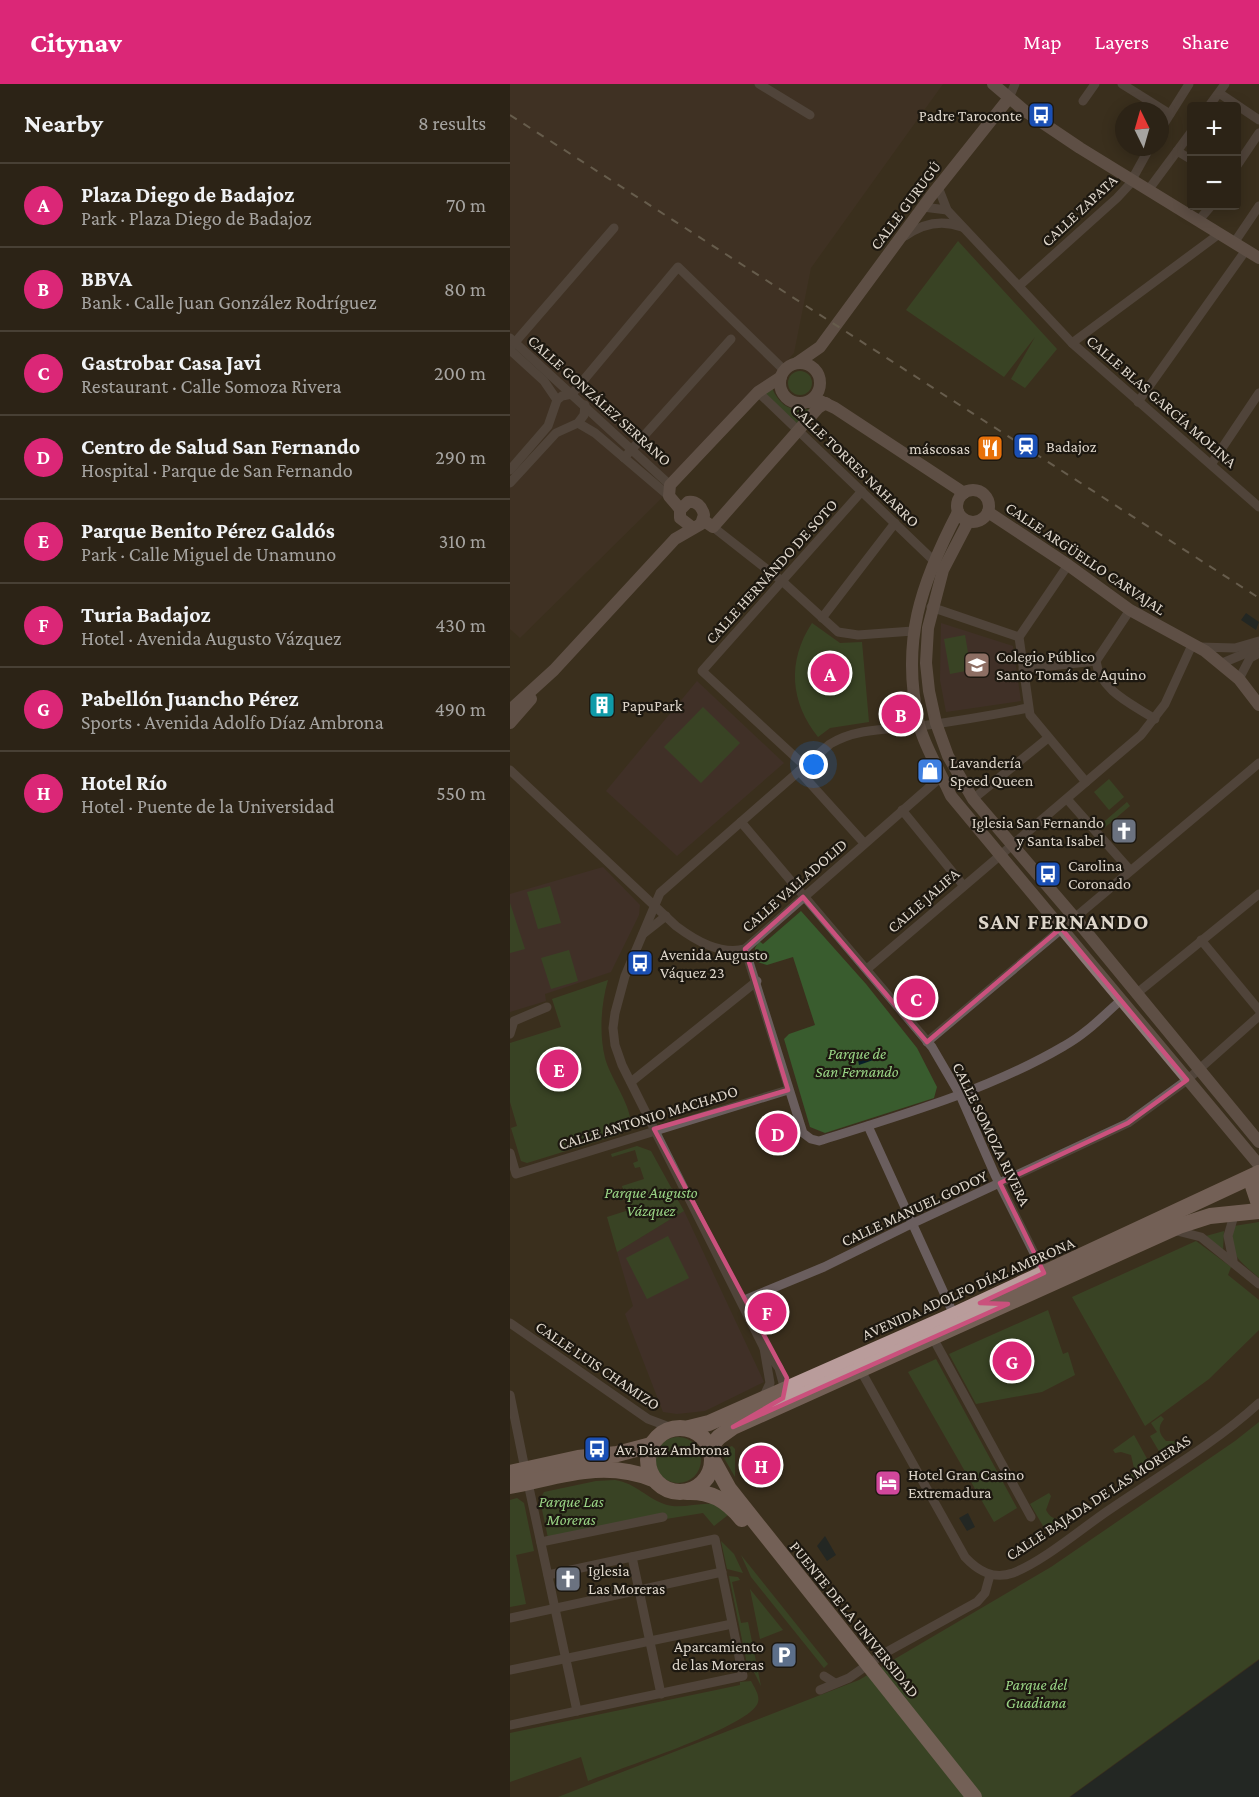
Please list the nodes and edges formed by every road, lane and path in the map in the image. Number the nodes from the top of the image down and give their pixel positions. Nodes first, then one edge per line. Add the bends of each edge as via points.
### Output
1 (759, 84) edge
2 (993, 84) edge
3 (1015, 84) edge
4 (1095, 84) edge
5 (1122, 84) edge
6 (1189, 84) edge
7 (1225, 84) edge
8 (1219, 93) junction
9 (1009, 98) junction
10 (1083, 100) dead end
11 (1212, 102) edge
12 (1170, 114) joint
13 (810, 116) dead end
14 (1259, 120) edge
15 (1259, 133) edge
16 (1187, 137) edge
17 (1178, 151) junction
18 (1241, 151) edge
19 (1245, 154) junction
20 (1145, 156) edge
21 (1187, 157) edge
22 (1241, 160) edge
23 (1131, 179) junction
24 (938, 187) junction
25 (1149, 189) junction
26 (1259, 206) edge
27 (924, 207) junction
28 (947, 210) junction
29 (1207, 210) edge
30 (1199, 220) junction
31 (614, 228) dead end
32 (968, 232) junction
33 (1219, 234) junction
34 (900, 240) junction
35 (1234, 243) junction
36 (1246, 250) junction
37 (1259, 258) edge
38 (1019, 286) junction
39 (731, 339) dead end
40 (1072, 343) junction
41 (511, 345) edge
42 (820, 347) junction
43 (798, 363) junction
44 (782, 373) junction
45 (818, 373) junction
46 (580, 383) junction
47 (561, 385) junction
48 (820, 387) junction
49 (758, 392) junction
50 (1259, 393) edge
51 (572, 394) junction
52 (808, 402) junction
53 (1138, 402) junction
54 (582, 403) junction
55 (556, 405) junction
56 (830, 406) junction
57 (575, 424) junction
58 (798, 431) junction
59 (627, 455) junction
60 (1212, 463) junction
61 (510, 470) edge
62 (510, 483) edge
63 (670, 484) junction
64 (862, 492) junction
65 (964, 493) junction
66 (1259, 507) edge
67 (683, 510) junction
68 (958, 512) junction
69 (988, 512) junction
70 (968, 522) junction
71 (708, 523) junction
72 (895, 523) junction
73 (693, 528) junction
74 (675, 539) junction
75 (933, 561) junction
76 (1068, 565) junction
77 (783, 581) junction
78 (931, 607) junction
79 (1130, 610) junction
80 (822, 618) junction
81 (913, 631) junction
82 (1019, 638) junction
83 (1259, 642) edge
84 (1195, 646) junction
85 (1240, 647) junction
86 (1259, 652) edge
87 (1096, 661) junction
88 (1220, 664) junction
89 (1023, 669) junction
90 (554, 670) junction
91 (1239, 679) junction
92 (1259, 705) edge
93 (1028, 708) junction
94 (510, 710) edge
95 (1155, 719) junction
96 (510, 723) edge
97 (936, 723) junction
98 (919, 726) junction
99 (1048, 738) junction
100 (1259, 763) edge
101 (802, 769) junction
102 (510, 770) edge
103 (942, 776) junction
104 (1086, 782) junction
105 (974, 799) junction
106 (1067, 799) junction
107 (902, 810) junction
108 (741, 822) junction
109 (864, 843) junction
110 (1012, 844) junction
111 (999, 854) junction
112 (1130, 869) junction
113 (963, 885) junction
114 (1259, 894) edge
115 (803, 897) junction
116 (654, 905) junction
117 (666, 916) junction
118 (1074, 917) junction
119 (1060, 928) junction
120 (641, 935) junction
121 (1201, 940) junction
122 (745, 948) junction
123 (867, 969) junction
124 (757, 981) junction
125 (1136, 994) junction
126 (1121, 1000) junction
127 (547, 1007) dead end
128 (1259, 1010) edge
129 (1259, 1016) edge
130 (510, 1034) edge
131 (927, 1042) junction
132 (1199, 1068) junction
133 (1187, 1080) junction
134 (631, 1082) junction
135 (788, 1090) junction
136 (960, 1095) junction
137 (868, 1126) junction
138 (654, 1129) junction
139 (1259, 1142) edge
140 (510, 1153) edge
141 (1259, 1165) edge
142 (1259, 1173) edge
143 (1000, 1183) junction
144 (1259, 1204) edge
145 (1259, 1211) edge
146 (1233, 1219) dead end
147 (911, 1224) junction
148 (1167, 1231) junction
149 (1234, 1262) junction
150 (1044, 1273) junction
151 (1259, 1284) edge
152 (742, 1301) junction
153 (1008, 1304) junction
154 (954, 1315) junction
155 (510, 1323) edge
156 (933, 1338) junction
157 (764, 1348) junction
158 (861, 1371) junction
159 (784, 1382) junction
160 (510, 1395) edge
161 (761, 1400) junction
162 (1259, 1403) edge
163 (733, 1427) junction
164 (681, 1428) junction
165 (651, 1445) junction
166 (712, 1454) junction
167 (521, 1475) edge
168 (653, 1479) junction
169 (510, 1486) edge
170 (687, 1492) junction
171 (663, 1517) dead end
172 (1031, 1517) dead end
173 (541, 1542) junction
174 (632, 1557) junction
175 (722, 1572) junction
176 (548, 1575) junction
177 (990, 1575) junction
178 (639, 1590) junction
179 (555, 1608) junction
180 (510, 1618) edge
181 (732, 1624) junction
182 (650, 1641) junction
183 (566, 1658) junction
184 (510, 1670) edge
185 (824, 1676) dead end
186 (835, 1683) junction
187 (820, 1690) dead end
188 (661, 1694) junction
189 (577, 1711) junction
190 (510, 1725) edge
191 (964, 1797) edge
192 (974, 1797) edge

1 - 13 street
2 - 9 main road
3 - 9 street, CALLE GURUGÚ
4 - 10 street
5 - 12 street
6 - 12 street
7 - 8 street
8 - 11 street
8 - 14 street
9 - 23 main road
9 - 24 main road, CALLE GURUGÚ
15 - 19 street
16 - 17 street
17 - 21 street
17 - 25 street
18 - 19 street
19 - 22 street
20 - 23 street, CALLE ZAPATA
23 - 25 main road
23 - 38 street, CALLE ZAPATA via 1117,198
24 - 27 main road, CALLE GURUGÚ
24 - 28 street
25 - 30 main road
26 - 35 street
27 - 28 street
27 - 34 main road, CALLE GURUGÚ
28 - 32 street, CALLE BLAS GARCÍA MOLINA
29 - 30 street
30 - 33 main road
31 - 41 street
32 - 34 street via 951,224 932,224 914,229
32 - 38 street, CALLE BLAS GARCÍA MOLINA
33 - 35 main road
33 - 40 street
34 - 42 main road, CALLE GURUGÚ
35 - 36 main road
36 - 37 main road
36 - 53 street
38 - 40 street, CALLE BLAS GARCÍA MOLINA
39 - 59 street
40 - 53 street, CALLE BLAS GARCÍA MOLINA
41 - 47 street, CALLE GONZÁLEZ SERRANO
41 - 55 street, CALLE GONZÁLEZ SERRANO via 544,381
42 - 43 main road, CALLE GURUGÚ
42 - 45 main road
43 - 44 main road
43 - 45 main road via 808,363
44 - 46 street via 678,267
44 - 49 main road
44 - 52 main road via 780,388 786,398
45 - 48 main road
46 - 47 street
46 - 51 street
46 - 54 street
47 - 51 street, CALLE GONZÁLEZ SERRANO
48 - 52 main road via 817,396
48 - 56 main road
49 - 58 street, CALLE TORRES NAHARRO
49 - 63 main road
50 - 60 street
51 - 54 street, CALLE GONZÁLEZ SERRANO
51 - 55 street via 561,396
52 - 56 main road
53 - 60 street, CALLE BLAS GARCÍA MOLINA
54 - 57 street via 584,415
54 - 59 street, CALLE GONZÁLEZ SERRANO
55 - 57 street, CALLE GONZÁLEZ SERRANO via 562,421
55 - 61 street via 548,426
56 - 58 main road
56 - 65 main road
57 - 59 street, CALLE GONZÁLEZ SERRANO
57 - 62 street via 550,438
58 - 64 street, CALLE TORRES NAHARRO
58 - 71 main road
59 - 63 street, CALLE GONZÁLEZ SERRANO
59 - 63 street, CALLE GONZÁLEZ SERRANO
60 - 66 street, CALLE BLAS GARCÍA MOLINA
63 - 67 main road
64 - 72 street, CALLE TORRES NAHARRO
64 - 77 street, CALLE HERNÁNDO DE SOTO
65 - 68 main road via 958,501
65 - 69 main road via 974,490 984,494 989,502
67 - 71 main road via 699,504
67 - 73 main road
67 - 74 main road
68 - 70 main road
68 - 75 main road
69 - 70 main road via 982,520
69 - 76 main road, CALLE ARGÜELLO CARVAJAL
70 - 78 main road via 943,570
71 - 73 main road
71 - 77 street
72 - 75 street, CALLE TORRES NAHARRO
72 - 80 street
73 - 74 main road
74 - 90 main road
75 - 81 main road
76 - 79 main road, CALLE ARGÜELLO CARVAJAL
76 - 82 street
77 - 80 street
77 - 101 street, CALLE HERNÁNDO DE SOTO via 702,671
78 - 82 street
78 - 97 main road via 926,663
79 - 84 main road, CALLE ARGÜELLO CARVAJAL
79 - 87 street
80 - 81 street via 846,635
81 - 98 main road via 912,666
82 - 89 street
83 - 85 street, CALLE ARGÜELLO CARVAJAL
83 - 88 street via 1251,651
84 - 85 street, CALLE ARGÜELLO CARVAJAL
84 - 88 main road, CALLE ARGÜELLO CARVAJAL
84 - 95 street, CALLE JALIFA
85 - 88 street, CALLE ARGÜELLO CARVAJAL via 1223,657
86 - 91 street via 1250,658
87 - 89 street
87 - 95 street via 1105,686
88 - 91 main road, CALLE ARGÜELLO CARVAJAL
89 - 93 street
90 - 94 main road
90 - 96 main road
91 - 92 main road, CALLE ARGÜELLO CARVAJAL
93 - 97 street
93 - 99 street
95 - 104 street, CALLE JALIFA
97 - 98 street
97 - 105 main road via 952,764
98 - 101 street via 843,736
98 - 103 main road
99 - 104 street
99 - 105 street
100 - 112 street
101 - 108 street
101 - 109 street
102 - 116 street, CALLE VALLADOLID
103 - 107 street, CALLE VALLADOLID
103 - 111 main road via 951,796
104 - 106 street, CALLE JALIFA
105 - 110 main road
106 - 110 street, CALLE JALIFA
106 - 112 street
107 - 109 street, CALLE VALLADOLID
107 - 113 street
108 - 115 street, CALLE SOMOZA RIVERA
108 - 116 street via 660,893
109 - 115 street, CALLE VALLADOLID
110 - 111 street, CALLE JALIFA
110 - 118 main road
111 - 113 street, CALLE JALIFA
111 - 119 main road
112 - 118 street
113 - 123 street, CALLE JALIFA
114 - 121 street
115 - 122 street, CALLE VALLADOLID
115 - 123 street, CALLE SOMOZA RIVERA
116 - 117 street, CALLE VALLADOLID
116 - 120 street
117 - 120 street
117 - 122 street, CALLE VALLADOLID via 694,939 718,949
118 - 119 street
118 - 125 main road
119 - 126 main road
119 - 131 street
120 - 134 street via 621,987 613,1028 615,1045
121 - 125 street
121 - 128 street
122 - 124 street
123 - 131 street, CALLE SOMOZA RIVERA
124 - 134 street
124 - 135 street
125 - 132 main road
126 - 133 main road
126 - 136 street via 1064,1046
127 - 130 street via 520,1017
129 - 132 street, CALLE MANUEL GODOY
131 - 136 street, CALLE SOMOZA RIVERA
132 - 133 street, CALLE MANUEL GODOY
132 - 139 main road
133 - 141 main road
133 - 143 street, CALLE MANUEL GODOY via 1128,1123
134 - 138 street
135 - 137 street via 802,1133 811,1140
135 - 138 street, CALLE ANTONIO MACHADO
136 - 137 street
136 - 143 street, CALLE SOMOZA RIVERA
137 - 147 street
138 - 140 street, CALLE ANTONIO MACHADO via 516,1174
138 - 152 street
142 - 144 highway via 1253,1186
142 - 150 highway, AVENIDA ADOLFO DÍAZ AMBRONA
143 - 147 street, CALLE MANUEL GODOY
143 - 150 street, CALLE SOMOZA RIVERA
145 - 148 highway, AVENIDA ADOLFO DÍAZ AMBRONA via 1209,1216
146 - 149 street via 1228,1236
147 - 152 street, CALLE MANUEL GODOY via 824,1267
147 - 154 street
148 - 149 street via 1195,1233
148 - 153 highway, AVENIDA ADOLFO DÍAZ AMBRONA
149 - 151 street
150 - 154 highway, AVENIDA ADOLFO DÍAZ AMBRONA
152 - 157 street
153 - 154 highway via 965,1318
153 - 156 highway, AVENIDA ADOLFO DÍAZ AMBRONA
154 - 159 highway, AVENIDA ADOLFO DÍAZ AMBRONA via 810,1379
155 - 164 street, CALLE LUIS CHAMIZO via 648,1419
156 - 158 highway, AVENIDA ADOLFO DÍAZ AMBRONA
156 - 172 street
157 - 159 street
157 - 161 street via 770,1383
158 - 163 highway, AVENIDA ADOLFO DÍAZ AMBRONA
158 - 177 street via 965,1557 977,1570
159 - 161 highway, AVENIDA ADOLFO DÍAZ AMBRONA
159 - 163 highway via 780,1401
160 - 167 street
161 - 164 highway, AVENIDA ADOLFO DÍAZ AMBRONA via 709,1423
162 - 177 street, CALLE BAJADA DE LAS MORERAS via 1173,1468 1051,1550 1013,1573
163 - 166 highway, AVENIDA ADOLFO DÍAZ AMBRONA via 719,1437
164 - 165 highway via 656,1437
164 - 166 highway via 702,1437
165 - 167 highway via 578,1458
165 - 168 highway via 647,1462
166 - 170 highway via 705,1480
166 - 192 highway, PUENTE DE LA UNIVERSIDAD via 729,1489
167 - 168 highway via 602,1468 630,1470
167 - 169 highway
167 - 173 street
168 - 170 highway via 668,1490
170 - 191 highway, PUENTE DE LA UNIVERSIDAD via 704,1491 720,1497 735,1511
171 - 173 street
173 - 176 street
174 - 175 street via 715,1539
174 - 176 street
174 - 178 street
175 - 178 street
175 - 181 street
176 - 179 street
177 - 186 street, CALLE BAJADA DE LAS MORERAS via 985,1593 977,1602
178 - 179 street
178 - 182 street
179 - 180 street
179 - 183 street
181 - 182 street
181 - 188 street via 743,1676
182 - 183 street
182 - 188 street
183 - 184 street
183 - 189 street
185 - 186 street
186 - 187 street, CALLE BAJADA DE LAS MORERAS
188 - 189 street
189 - 190 street

